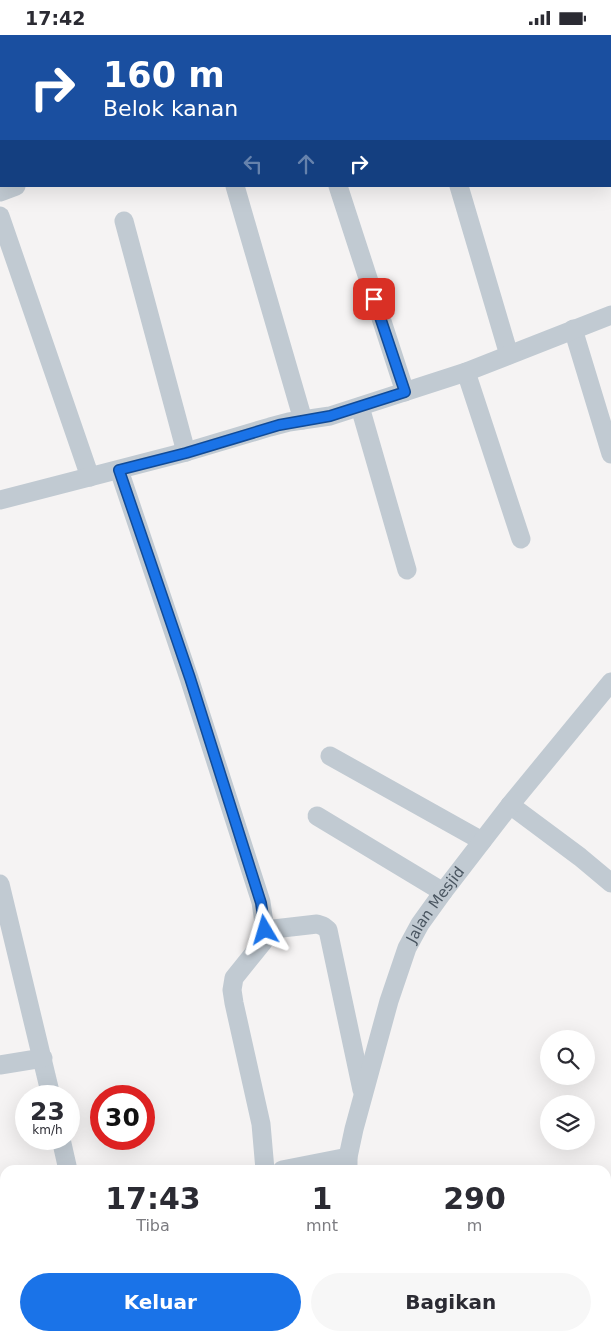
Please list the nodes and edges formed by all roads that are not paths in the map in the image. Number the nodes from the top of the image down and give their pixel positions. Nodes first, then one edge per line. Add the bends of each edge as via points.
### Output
1 (13, 187) edge
2 (235, 187) edge
3 (338, 187) edge
4 (459, 187) edge
5 (0, 192) edge
6 (0, 216) edge
7 (124, 221) dead end
8 (611, 315) edge
9 (574, 329) junction
10 (509, 355) junction
11 (466, 372) junction
12 (405, 392) junction
13 (360, 407) junction
14 (303, 420) junction
15 (610, 451) edge
16 (186, 453) junction
17 (119, 470) junction
18 (90, 477) junction
19 (0, 500) edge
20 (521, 539) dead end
21 (407, 570) dead end
22 (611, 682) edge
23 (330, 756) dead end
24 (510, 805) junction
25 (317, 816) dead end
26 (482, 841) junction
27 (611, 883) edge
28 (0, 884) edge
29 (443, 891) junction
30 (5, 925) edge
31 (265, 930) junction
32 (43, 1057) junction
33 (0, 1065) edge
34 (49, 1085) edge
35 (363, 1094) junction
36 (63, 1150) edge
37 (348, 1164) edge
38 (67, 1165) edge
39 (264, 1165) edge

1 - 5 street
2 - 14 street
3 - 12 street
4 - 10 street
6 - 18 street
7 - 16 street
8 - 9 street
9 - 10 street
9 - 15 street
10 - 11 street
11 - 12 street
11 - 20 street
12 - 13 street
13 - 14 street
13 - 21 street
14 - 16 street
16 - 17 street
17 - 18 street
17 - 31 street via 190,678 261,903
18 - 19 street
22 - 24 street, Jalan Mesjid
23 - 26 street
24 - 26 street, Jalan Mesjid
24 - 27 street
25 - 29 street
26 - 29 street, Jalan Mesjid
28 - 30 street
29 - 35 street, Jalan Mesjid via 407,948
30 - 32 street
31 - 35 street via 316,924 328,930
31 - 39 street via 263,942 234,978 232,990 261,1124
32 - 33 street
32 - 34 street
35 - 37 street, Jalan Mesjid
36 - 38 street

